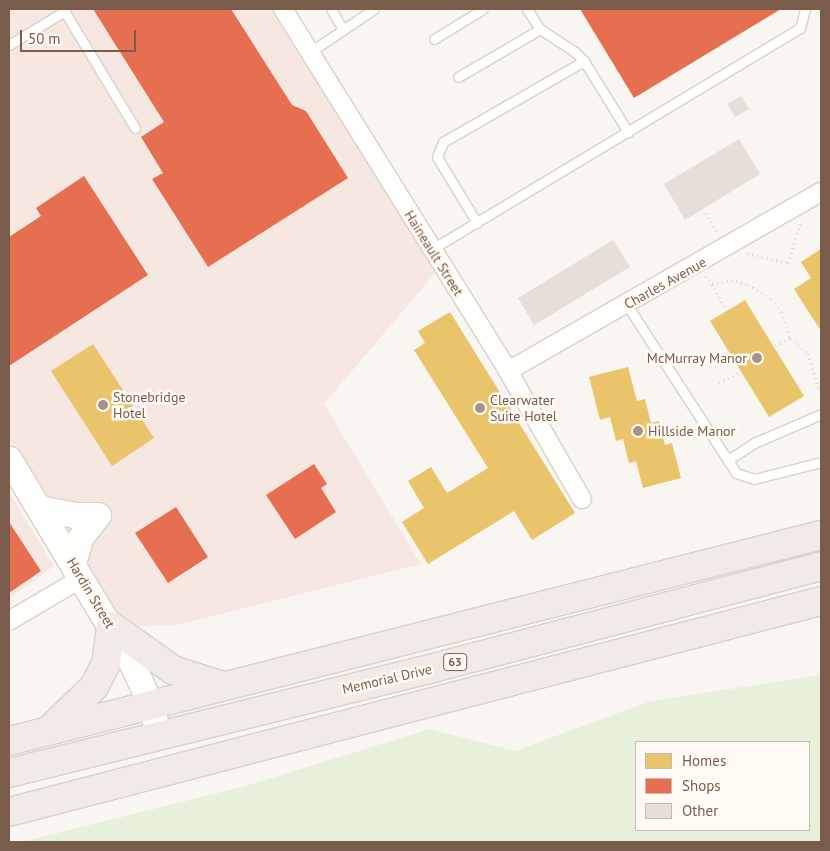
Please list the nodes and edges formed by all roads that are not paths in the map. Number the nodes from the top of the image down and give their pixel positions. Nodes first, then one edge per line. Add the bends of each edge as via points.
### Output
1 (283, 9) edge
2 (331, 9) edge
3 (374, 9) edge
4 (483, 9) edge
5 (527, 9) edge
6 (805, 9) edge
7 (64, 10) edge
8 (540, 29) junction
9 (343, 30) junction
10 (434, 39) dead end
11 (9, 45) edge
12 (310, 52) junction
13 (584, 61) junction
14 (458, 76) dead end
15 (135, 128) dead end
16 (628, 132) junction
17 (814, 196) edge
18 (477, 224) junction
19 (432, 249) junction
20 (627, 305) junction
21 (508, 371) junction
22 (821, 414) edge
23 (9, 460) edge
24 (728, 460) junction
25 (821, 462) edge
26 (582, 499) dead end
27 (39, 508) junction
28 (821, 534) edge
29 (821, 566) edge
30 (78, 570) junction
31 (821, 601) edge
32 (9, 621) edge
33 (111, 626) junction
34 (223, 686) junction
35 (150, 705) junction
36 (48, 731) junction
37 (158, 734) junction
38 (9, 741) edge
39 (9, 772) edge
40 (9, 812) edge

1 - 12 street, Haineault Street
2 - 9 lane
3 - 9 lane
4 - 10 lane
5 - 8 lane
6 - 16 lane via 800,28
7 - 11 lane
7 - 15 lane
8 - 13 lane via 576,52
8 - 14 lane
9 - 12 lane
12 - 19 street, Haineault Street
13 - 16 lane
13 - 18 lane via 443,142 437,157
16 - 18 lane
17 - 20 street, Charles Avenue
18 - 19 lane
19 - 21 street, Haineault Street
20 - 21 street, Charles Avenue
20 - 24 lane
21 - 26 street, Haineault Street
22 - 24 lane via 754,443
23 - 27 main road, Hardin Street
24 - 25 lane via 736,473 754,479
27 - 30 main road, Hardin Street
27 - 30 main road via 74,515 98,515 80,538
28 - 34 highway
29 - 37 highway, Memorial Drive / 63 via 437,667
30 - 32 street
30 - 33 main road, Hardin Street
31 - 40 highway
33 - 34 highway via 173,670
33 - 35 main road, Hardin Street
33 - 36 highway via 106,663 94,687
34 - 35 highway
35 - 36 highway
35 - 37 main road, Hardin Street
36 - 38 highway
37 - 39 highway, Memorial Drive / 63

